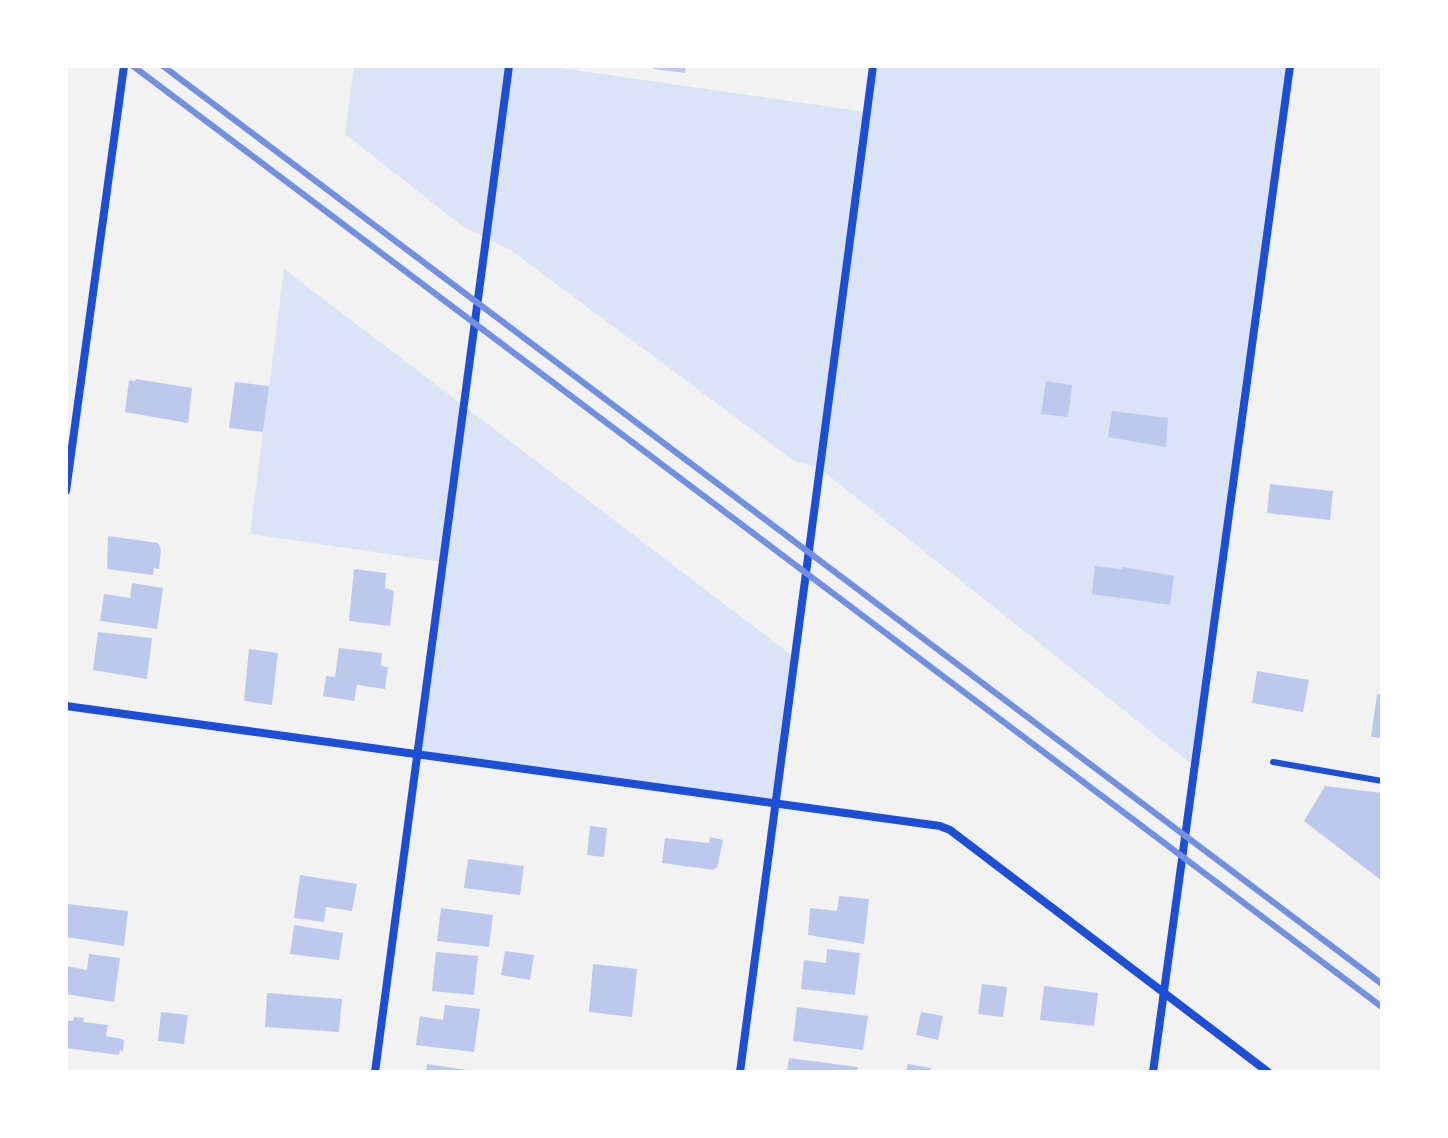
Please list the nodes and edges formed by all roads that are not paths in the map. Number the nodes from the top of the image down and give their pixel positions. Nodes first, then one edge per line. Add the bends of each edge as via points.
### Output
1 (124, 66) edge
2 (509, 66) edge
3 (873, 66) edge
4 (1290, 66) edge
5 (66, 487) edge
6 (66, 706) edge
7 (417, 753) junction
8 (1273, 762) dead end
9 (1382, 781) edge
10 (774, 804) junction
11 (1162, 993) junction
12 (375, 1072) edge
13 (740, 1072) edge
14 (1153, 1072) edge
15 (1268, 1072) edge

1 - 5 street
2 - 7 street
3 - 10 street
4 - 11 street
6 - 7 street
7 - 10 street
7 - 12 street
8 - 9 lane
10 - 11 street via 950,830
10 - 13 street
11 - 14 street
11 - 15 street

